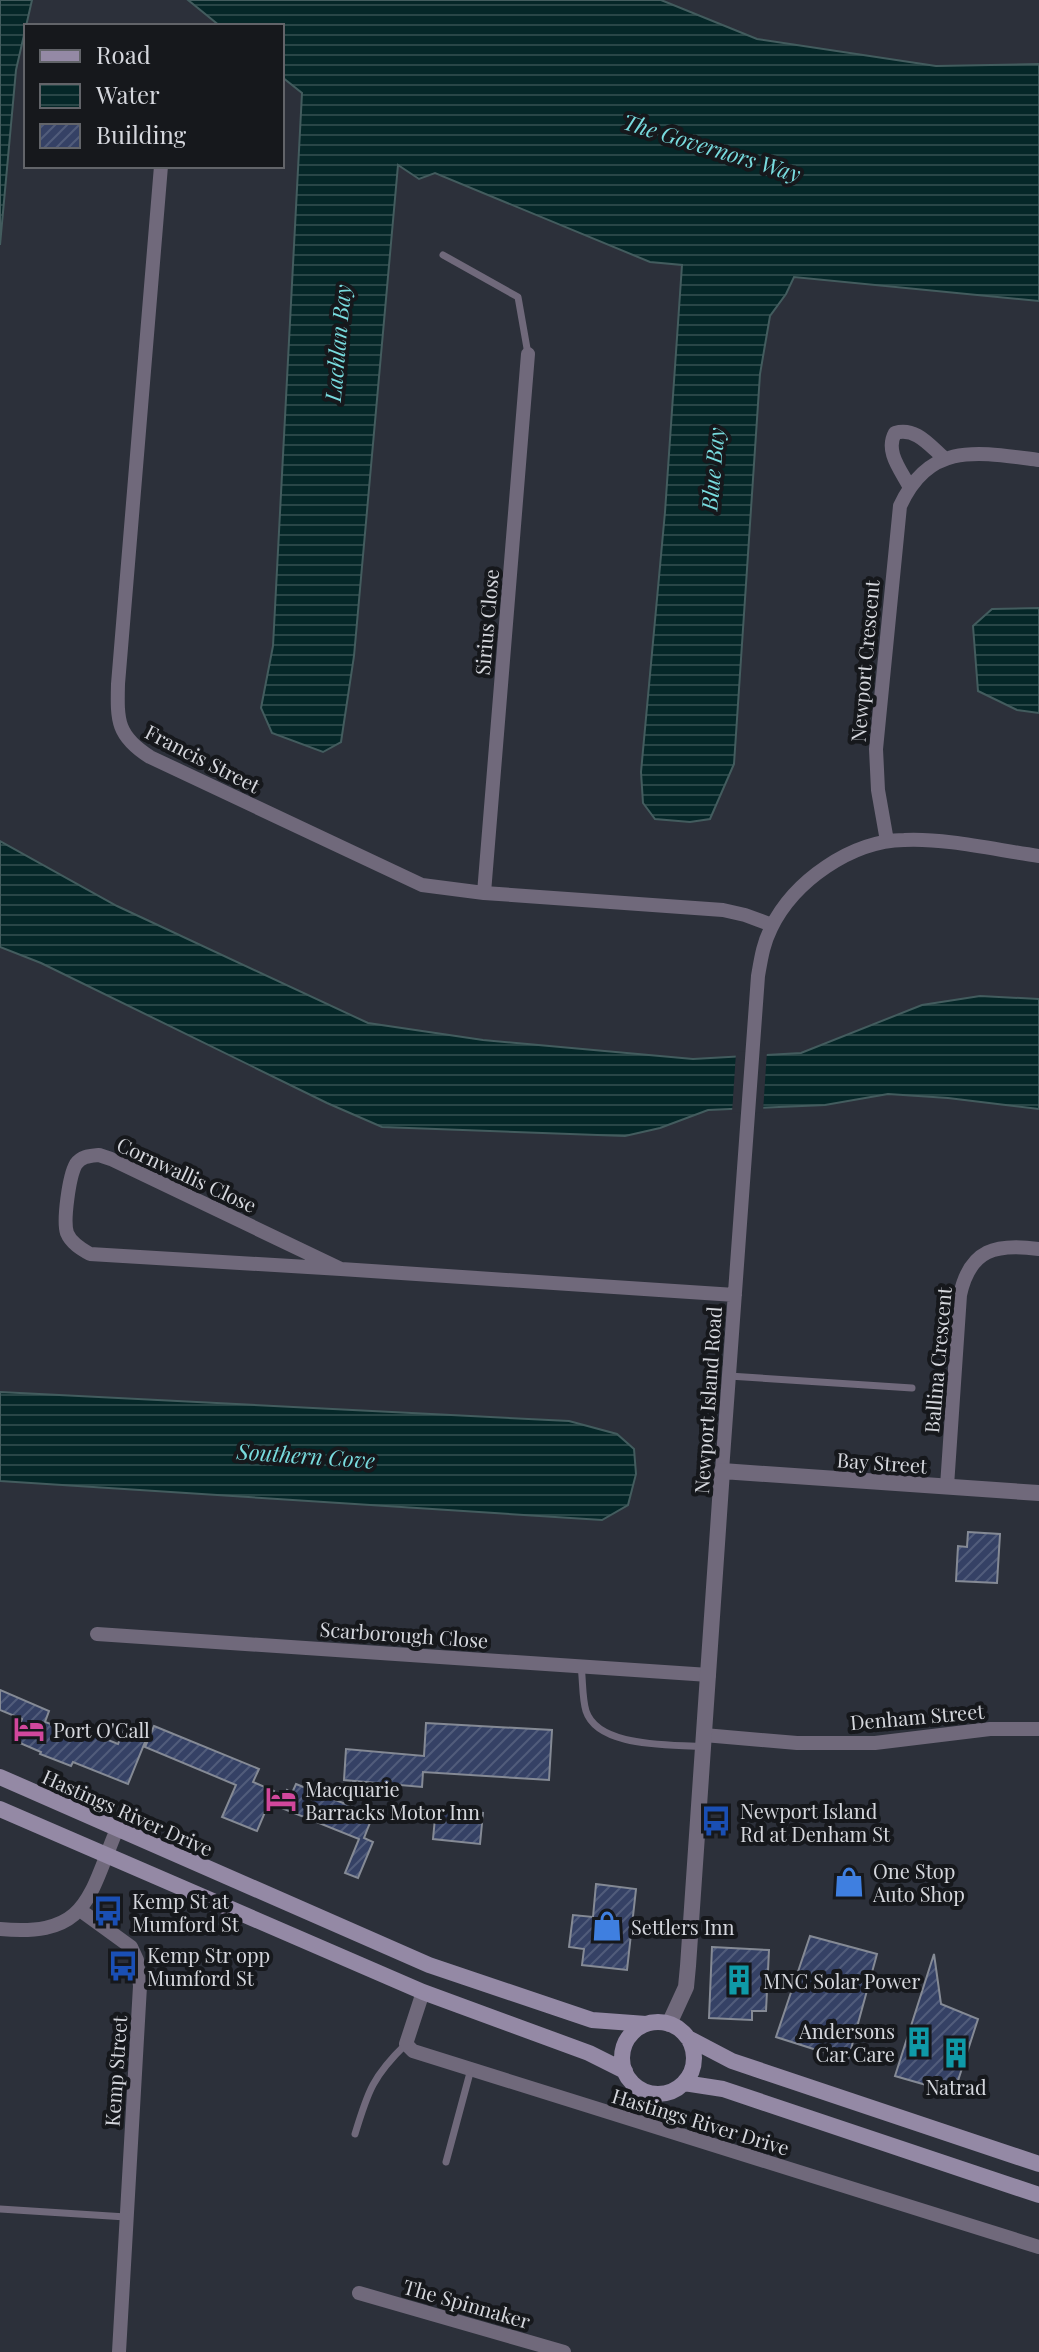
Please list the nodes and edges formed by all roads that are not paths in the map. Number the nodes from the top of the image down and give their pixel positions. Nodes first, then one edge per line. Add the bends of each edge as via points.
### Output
1 (161, 168) edge
2 (443, 255) dead end
3 (528, 354) joint
4 (944, 458) junction
5 (1039, 460) edge
6 (909, 486) junction
7 (887, 841) junction
8 (1039, 856) edge
9 (484, 893) junction
10 (772, 925) junction
11 (1039, 1249) edge
12 (341, 1269) junction
13 (735, 1295) junction
14 (729, 1376) junction
15 (912, 1388) dead end
16 (722, 1471) junction
17 (947, 1486) junction
18 (1039, 1493) edge
19 (97, 1634) dead end
20 (581, 1666) junction
21 (709, 1675) junction
22 (1039, 1729) edge
23 (703, 1741) junction
24 (0, 1777) edge
25 (0, 1809) edge
26 (117, 1829) junction
27 (106, 1854) junction
28 (80, 1910) junction
29 (0, 1929) edge
30 (423, 1992) junction
31 (646, 2024) junction
32 (669, 2024) junction
33 (688, 2038) junction
34 (406, 2044) junction
35 (471, 2069) junction
36 (625, 2071) junction
37 (684, 2083) junction
38 (355, 2134) dead end
39 (446, 2162) dead end
40 (1039, 2164) edge
41 (1039, 2195) edge
42 (0, 2209) edge
43 (126, 2217) junction
44 (1039, 2247) edge
45 (359, 2293) dead end
46 (119, 2352) edge
47 (564, 2352) edge

1 - 9 street, Francis Street via 118,684 119,727 131,745 150,757 407,879 438,889
2 - 3 lane via 518,297
3 - 9 street, Sirius Close
4 - 5 street via 969,453
4 - 6 street
4 - 6 street via 916,433 895,433 892,453
6 - 7 street, Newport Crescent via 896,526 876,749
7 - 8 street, Newport Island Road via 923,840
7 - 10 street, Newport Island Road via 823,870
9 - 10 street, Francis Street via 723,910
10 - 13 street, Newport Island Road via 762,947 752,1046
11 - 17 street, Ballina Crescent via 987,1252 963,1279
12 - 12 street, Cornwallis Close via 90,1254 68,1236 65,1222 77,1163 85,1156 111,1159
12 - 13 street, Cornwallis Close
13 - 14 street, Newport Island Road
14 - 15 lane
14 - 16 street, Newport Island Road
16 - 17 street, Bay Street
16 - 21 street, Newport Island Road
17 - 18 street, Bay Street
19 - 20 street, Scarborough Close
20 - 21 street, Scarborough Close
20 - 23 lane via 586,1711 603,1733 624,1739
21 - 23 street, Newport Island Road
22 - 23 street, Denham Street via 990,1729 875,1743
23 - 32 street, Newport Island Road via 686,1987
24 - 26 main road, Hastings River Drive
25 - 27 main road, Hastings River Drive
26 - 27 street
26 - 31 main road, Hastings River Drive via 441,1969 592,2020
27 - 28 street
27 - 30 main road, Hastings River Drive
28 - 29 street via 60,1925
28 - 43 street, Kemp Street via 131,1947 137,1960 141,1992
30 - 34 street
30 - 36 main road, Hastings River Drive
31 - 32 main road
31 - 36 main road via 628,2038
32 - 33 main road
33 - 37 main road via 694,2061
33 - 40 main road via 732,2061
34 - 35 street, Hastings River Drive via 413,2051
34 - 38 lane via 380,2069
35 - 39 lane
35 - 44 street, Hastings River Drive
36 - 37 main road via 631,2082 651,2094
37 - 41 main road, Hastings River Drive via 723,2089
42 - 43 lane
43 - 46 street, Kemp Street
45 - 47 street, The Spinnaker

